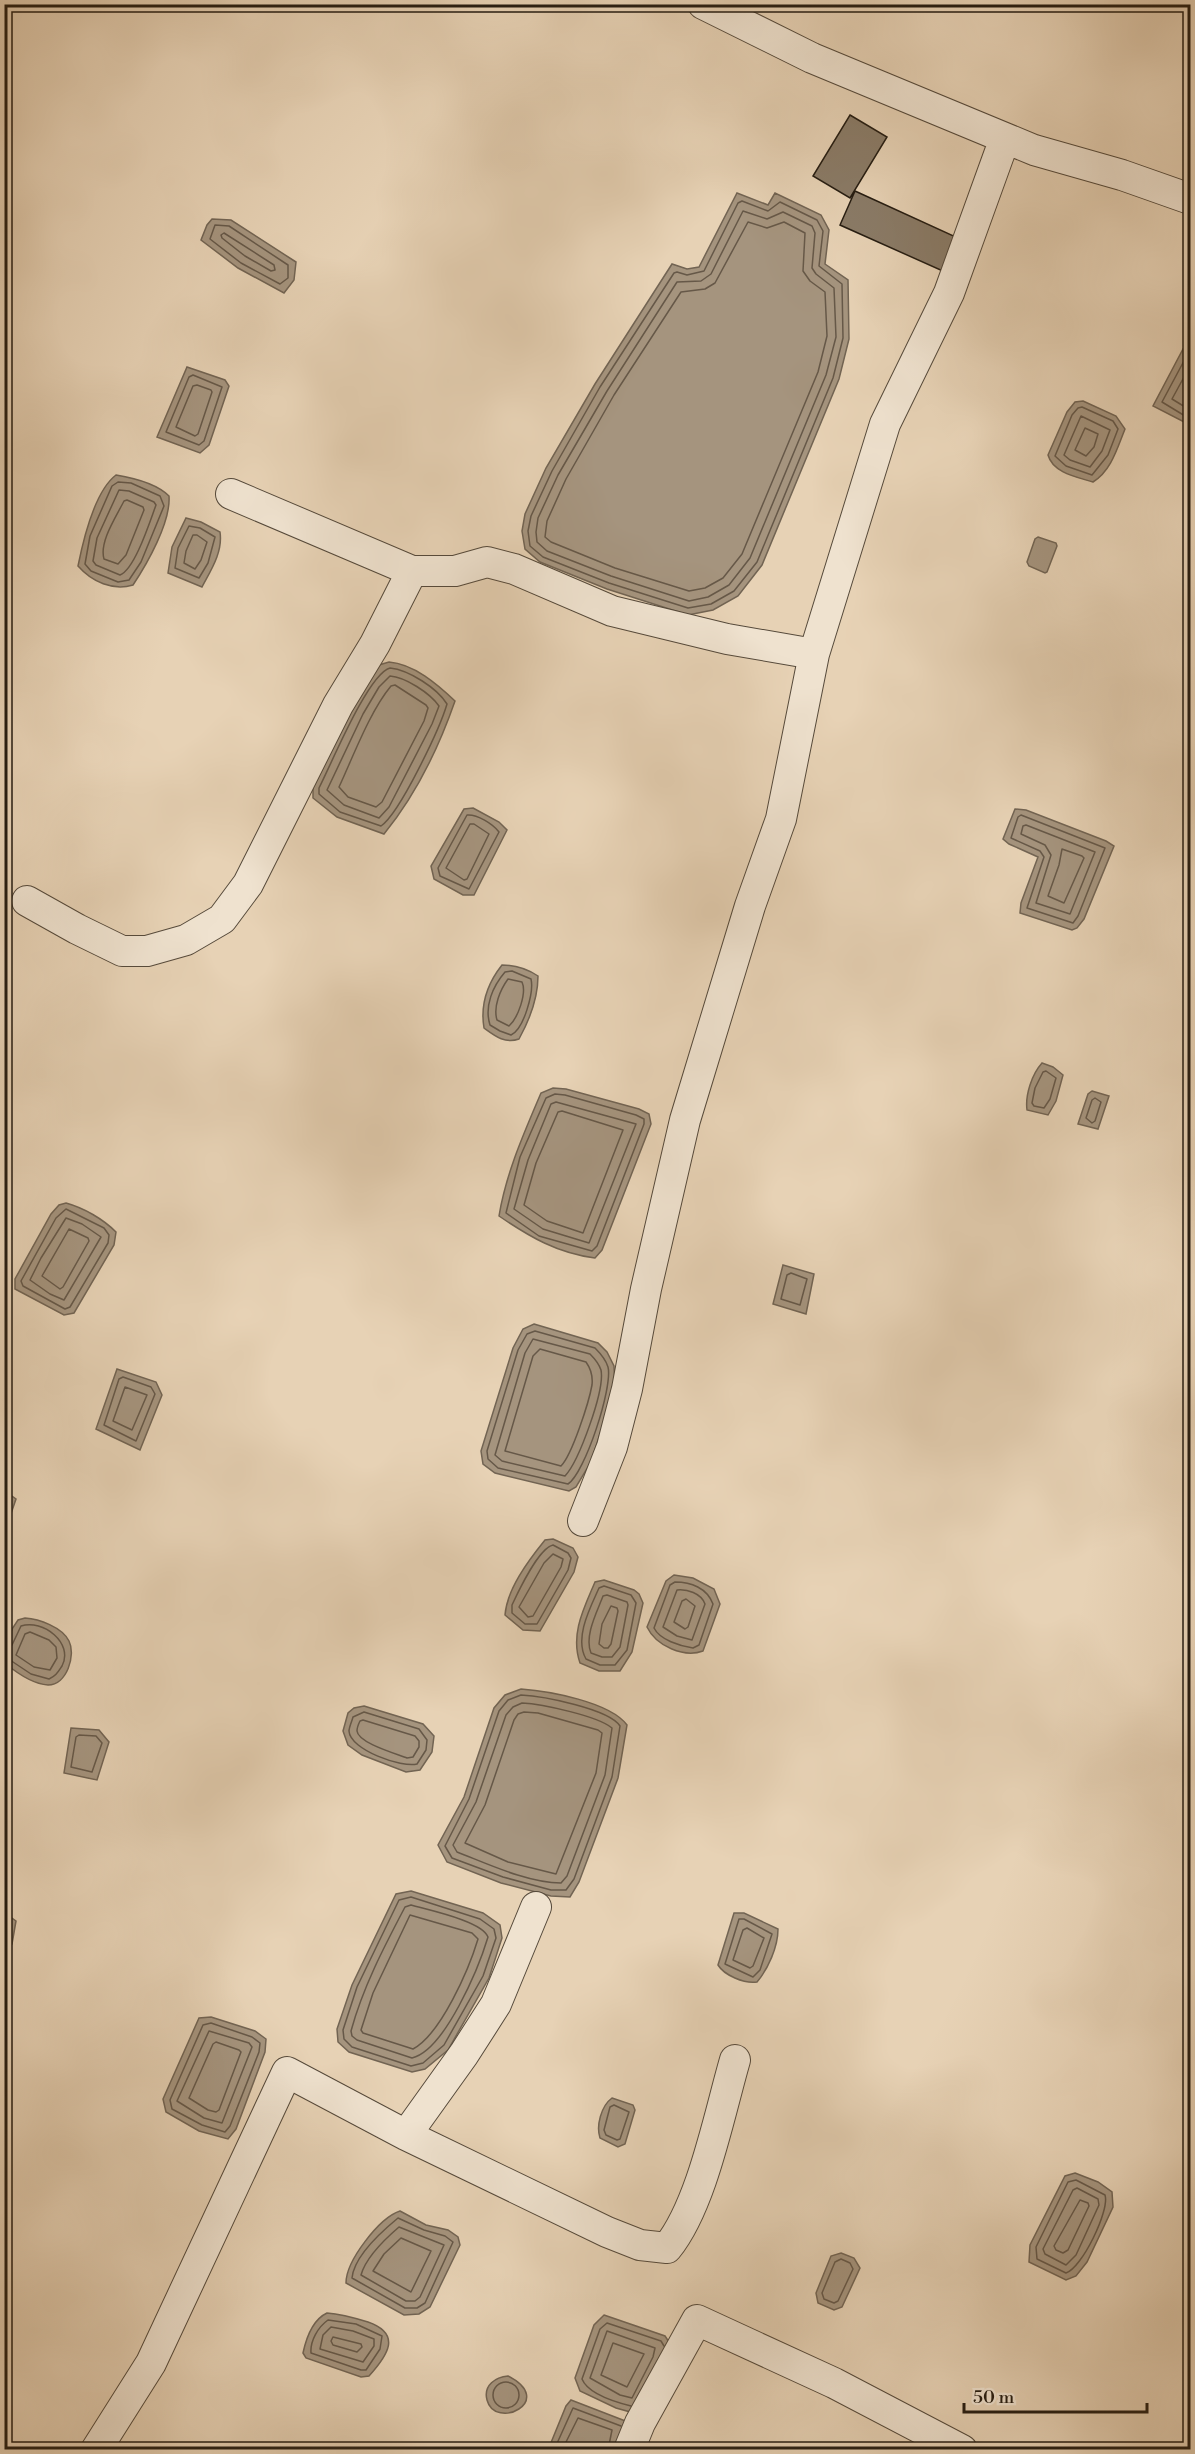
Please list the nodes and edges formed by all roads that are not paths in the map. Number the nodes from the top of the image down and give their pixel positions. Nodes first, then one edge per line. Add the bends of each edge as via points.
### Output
1 (703, 4) edge
2 (1005, 138) junction
3 (1191, 199) edge
4 (231, 494) dead end
5 (412, 571) junction
6 (814, 654) junction
7 (27, 901) dead end
8 (583, 1521) dead end
9 (536, 1907) dead end
10 (735, 2060) dead end
11 (406, 2135) junction
12 (96, 2450) edge
13 (629, 2450) edge
14 (962, 2450) edge

1 - 2 street via 812,58
2 - 3 street
2 - 6 street via 949,293 885,424
4 - 5 street
5 - 6 street via 455,571 487,562 514,569 612,611 727,639
5 - 7 street via 338,705 248,884 222,919 186,940 147,951 122,951
6 - 8 street via 781,819 750,906 685,1120 615,1435
9 - 11 street via 496,2004
10 - 11 street via 690,2211 667,2248 640,2245 607,2232
11 - 12 street via 287,2072 152,2363
13 - 14 street via 697,2320 834,2383

